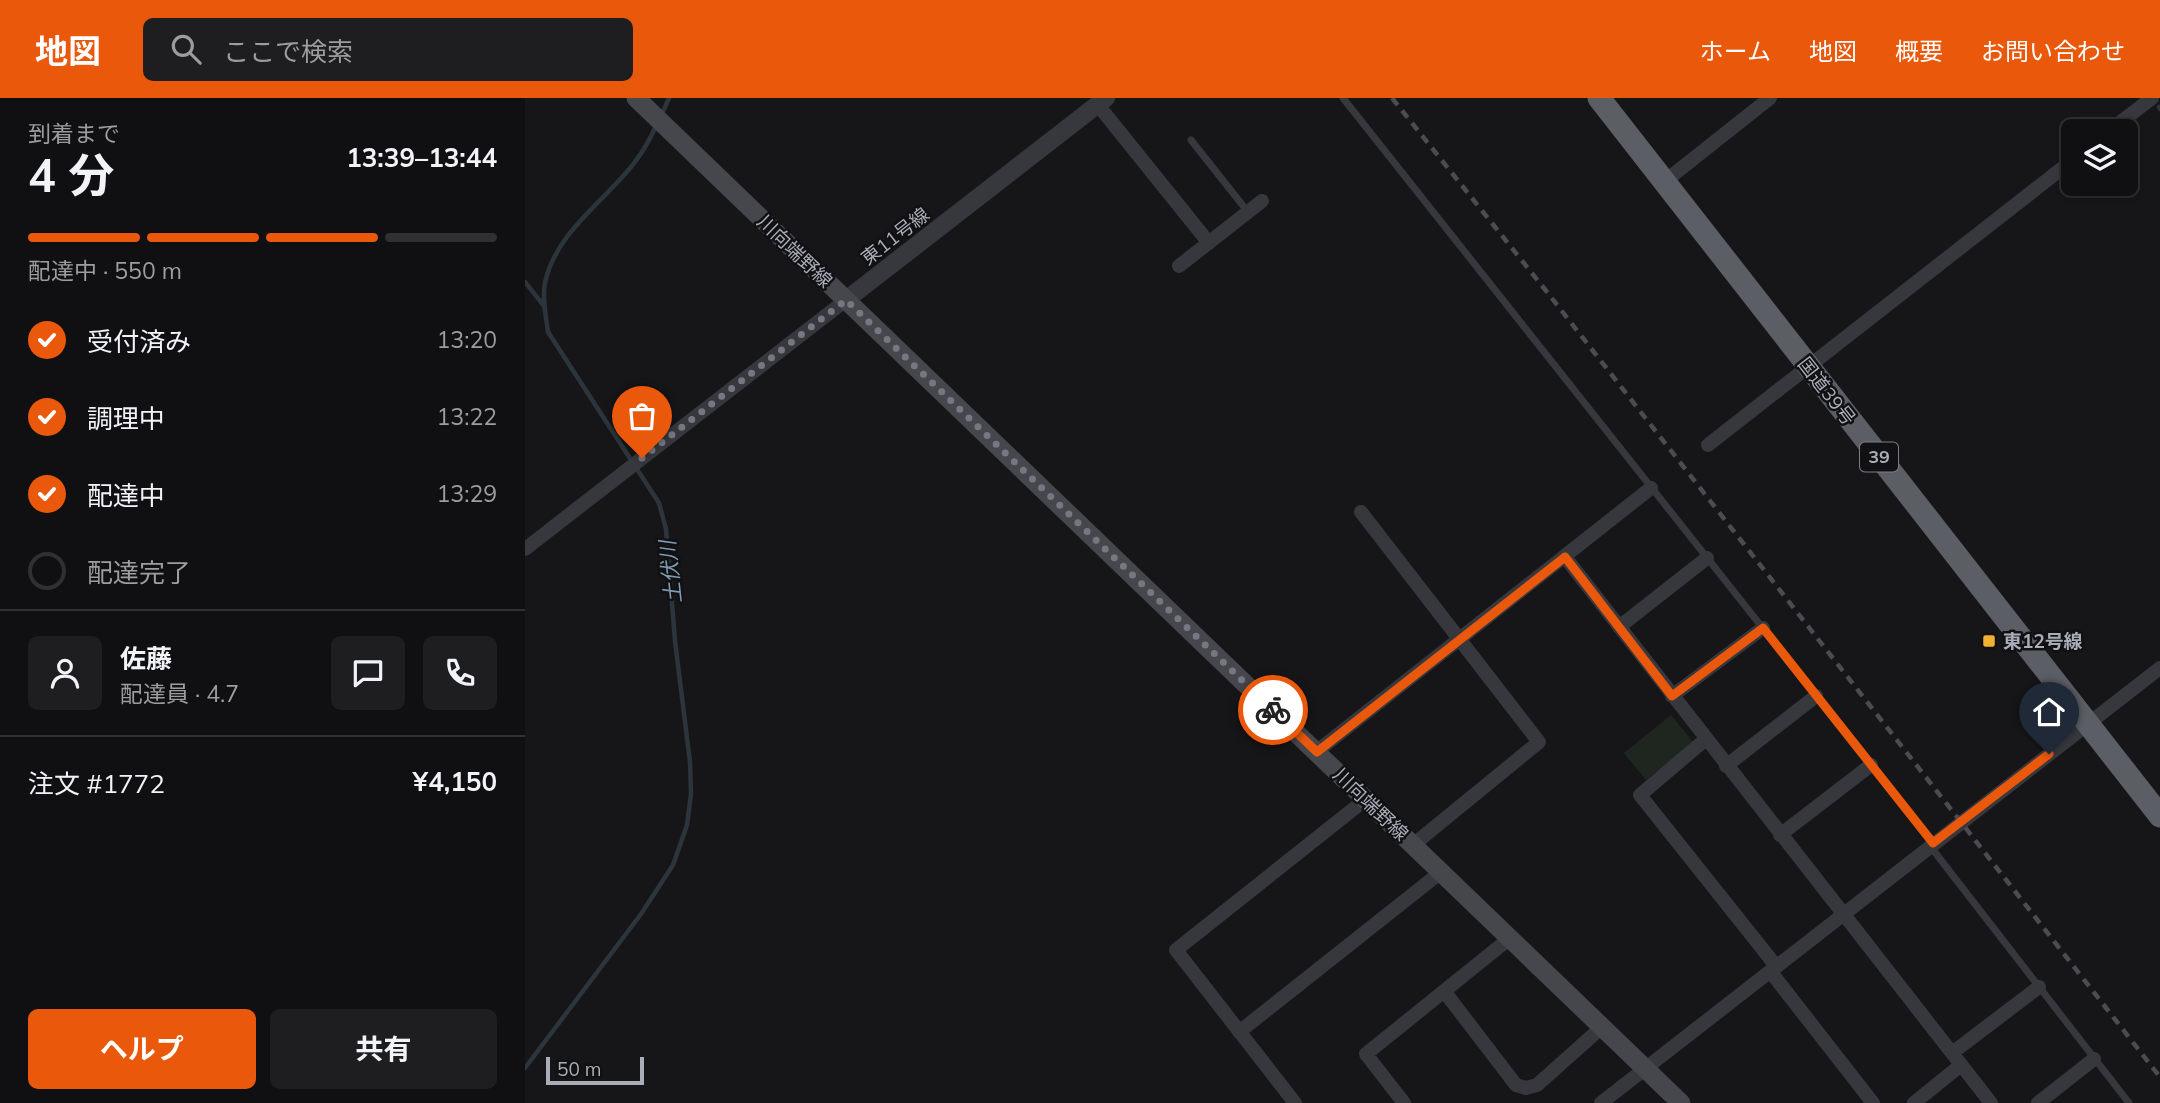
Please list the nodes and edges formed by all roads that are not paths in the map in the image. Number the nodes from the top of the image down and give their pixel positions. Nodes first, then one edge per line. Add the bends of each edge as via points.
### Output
1 (636, 98) edge
2 (1343, 98) edge
3 (1599, 98) edge
4 (1770, 98) edge
5 (2152, 98) edge
6 (1102, 101) edge
7 (2125, 119) edge
8 (1191, 140) dead end
9 (2061, 169) edge
10 (1664, 182) junction
11 (1262, 201) dead end
12 (1248, 212) junction
13 (1209, 243) junction
14 (1179, 265) dead end
15 (846, 300) junction
16 (1808, 367) junction
17 (1708, 445) dead end
18 (1651, 488) junction
19 (1361, 512) dead end
20 (525, 549) edge
21 (1565, 557) junction
22 (1707, 558) junction
23 (1619, 627) junction
24 (1763, 628) junction
25 (1458, 641) junction
26 (2160, 668) edge
27 (1672, 696) junction
28 (1816, 696) junction
29 (2088, 723) junction
30 (1706, 739) junction
31 (1317, 752) junction
32 (1871, 765) junction
33 (1726, 766) junction
34 (1366, 799) junction
35 (2160, 816) edge
36 (1780, 835) junction
37 (1931, 844) junction
38 (1413, 845) junction
39 (1441, 872) junction
40 (1843, 913) junction
41 (1510, 938) junction
42 (1773, 968) junction
43 (2039, 987) junction
44 (1444, 991) junction
45 (1602, 1027) junction
46 (1239, 1032) junction
47 (1956, 1059) junction
48 (2094, 1059) junction
49 (1644, 1068) junction
50 (1295, 1103) edge
51 (1404, 1103) edge
52 (1601, 1103) edge
53 (1681, 1103) edge
54 (1873, 1103) edge
55 (1913, 1103) edge
56 (1991, 1103) edge
57 (2038, 1103) edge
58 (2129, 1103) edge

1 - 15 main road, 川向端野線
2 - 18 lane
3 - 10 highway, 国道39号 / 39
4 - 10 street
5 - 7 street
6 - 13 street
6 - 15 street, 東11号線
8 - 12 lane
9 - 16 street
10 - 16 highway, 国道39号 / 39
11 - 12 street
12 - 13 street
13 - 14 street
15 - 20 street, 東11号線
15 - 31 main road, 川向端野線
16 - 17 street
16 - 29 highway, 国道39号 / 39
18 - 21 street
18 - 22 lane
19 - 25 street
21 - 23 street
21 - 25 street
22 - 23 street
22 - 24 lane
23 - 27 street
24 - 27 street
24 - 28 lane
25 - 31 street
25 - 38 street via 1539,742
26 - 29 street
27 - 30 street
28 - 32 lane
28 - 33 street
29 - 35 highway, 国道39号 / 39
29 - 37 street
30 - 33 street
30 - 42 street via 1640,795
31 - 34 main road, 川向端野線
32 - 36 street
32 - 37 lane
33 - 36 street
34 - 38 main road, 川向端野線
34 - 46 street via 1176,950
36 - 40 street
37 - 40 street
37 - 43 lane
38 - 39 main road, 川向端野線
39 - 41 main road, 川向端野線
39 - 46 street
40 - 42 street
40 - 47 street
41 - 44 street
41 - 45 main road, 川向端野線
42 - 49 street
42 - 54 street
43 - 47 street
43 - 48 lane
44 - 45 street via 1516,1085 1526,1088 1537,1084
44 - 51 street via 1366,1054
45 - 49 main road, 川向端野線
46 - 50 street
47 - 55 street
47 - 56 street
48 - 57 street
48 - 58 lane
49 - 52 street
49 - 53 main road, 川向端野線

